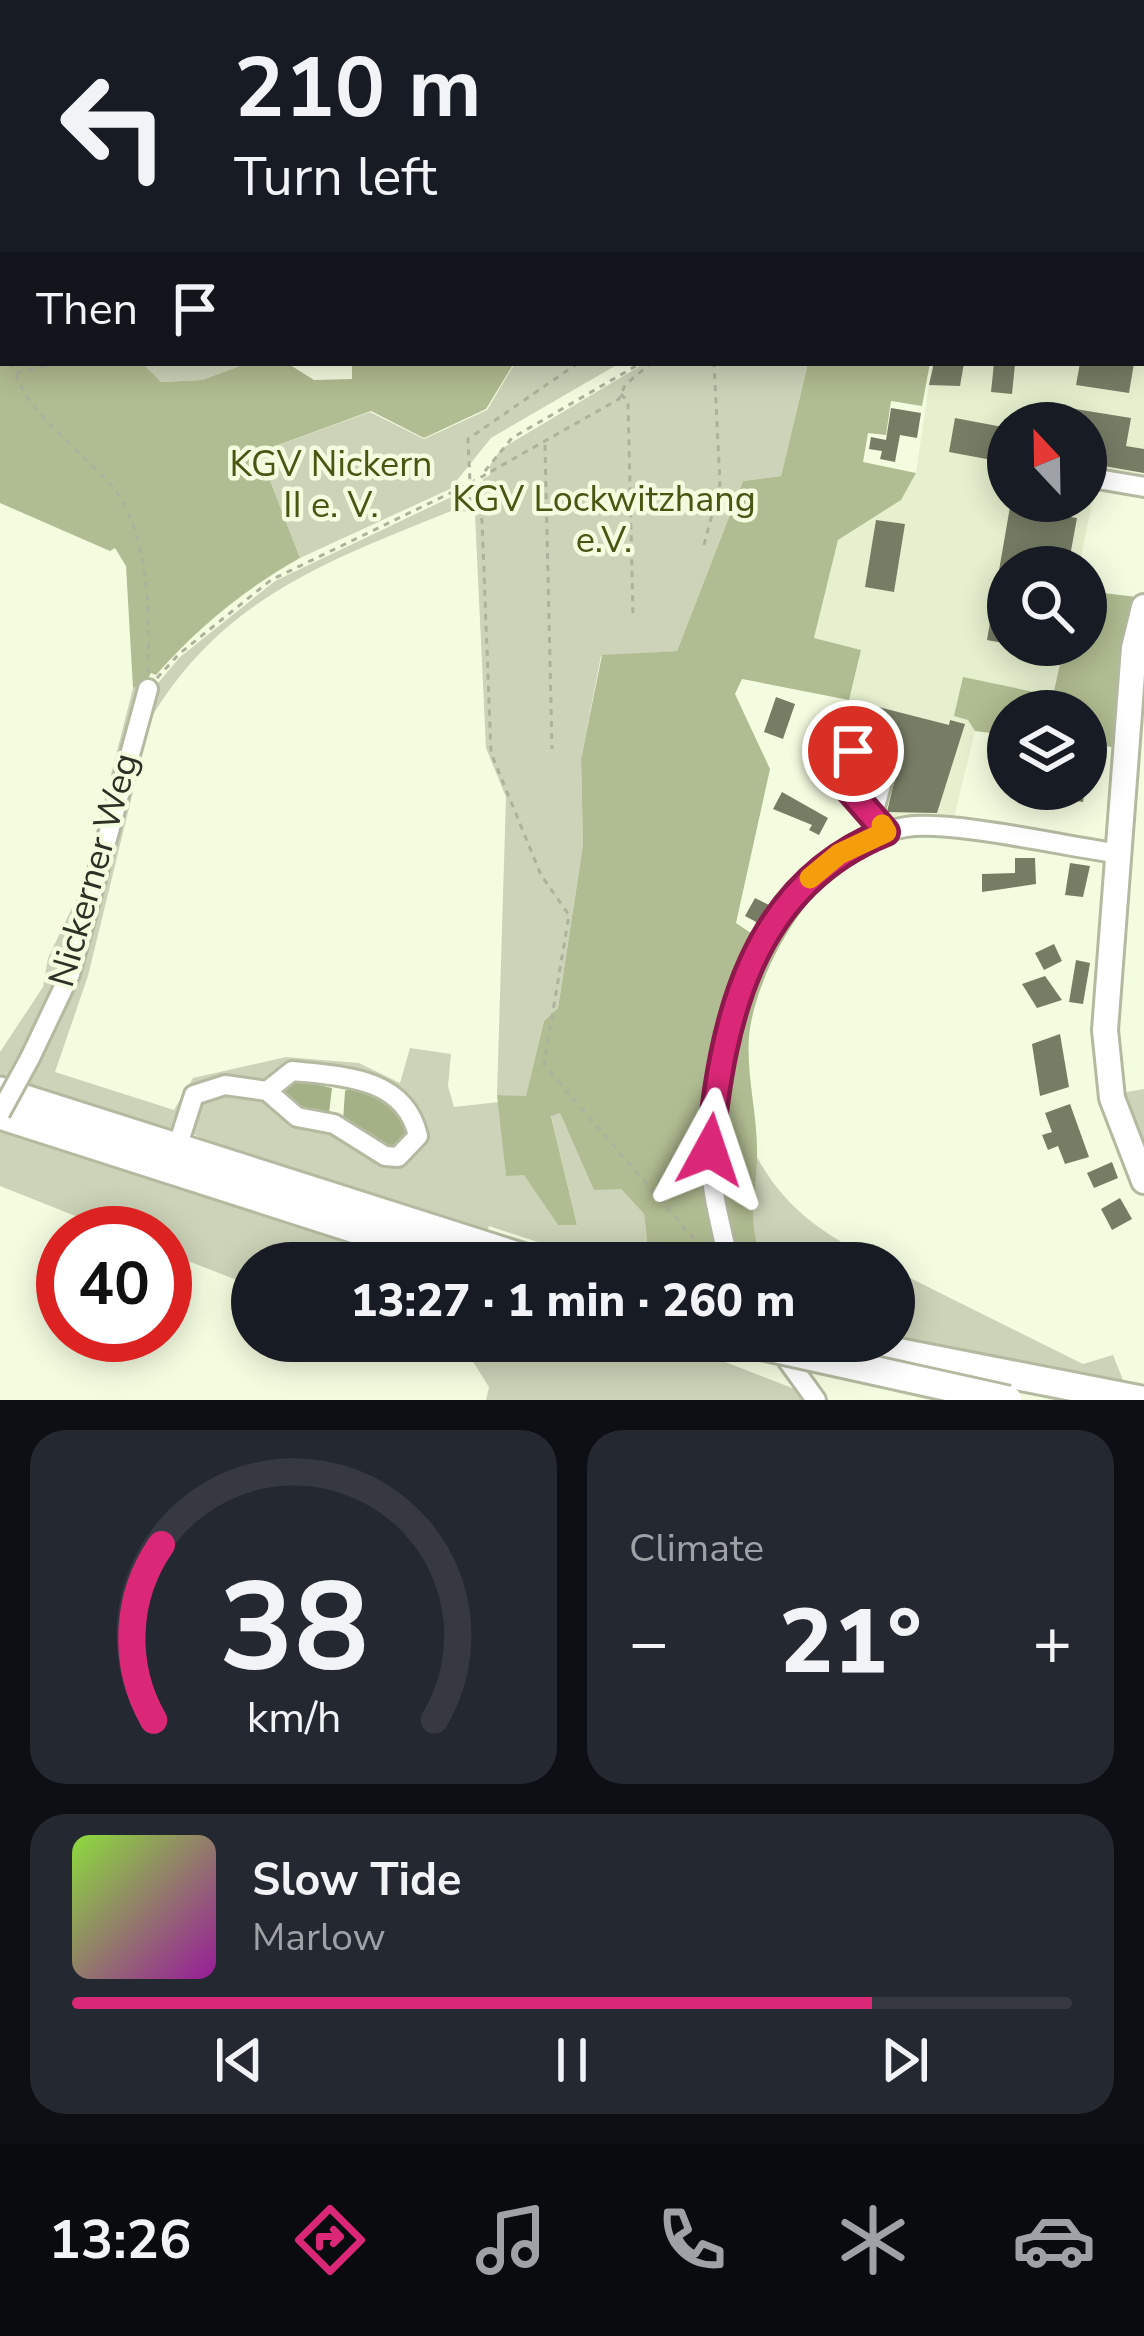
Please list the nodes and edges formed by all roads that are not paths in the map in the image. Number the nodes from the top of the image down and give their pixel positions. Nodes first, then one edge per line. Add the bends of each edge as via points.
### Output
1 (1107, 481) edge
2 (1144, 487) edge
3 (1144, 607) edge
4 (148, 688) road end
5 (873, 813) dead end
6 (886, 832) junction
7 (1114, 853) junction
8 (0, 1091) edge
9 (267, 1091) junction
10 (0, 1114) edge
11 (177, 1148) junction
12 (1144, 1181) edge
13 (396, 1242) edge
14 (469, 1242) edge
15 (725, 1242) edge
16 (915, 1356) edge
17 (788, 1362) edge
18 (836, 1362) edge
19 (815, 1400) edge
20 (1008, 1400) edge
21 (1141, 1400) edge

1 - 2 street
3 - 7 main road
4 - 10 street, Nickerner Weg, bridge via 70,974
5 - 6 street
6 - 7 street via 925,826
6 - 15 street via 839,854 788,900 755,958 719,1051 710,1150
7 - 12 main road via 1106,1064 1118,1121
8 - 11 highway
9 - 9 street via 297,1117 334,1124 385,1156 398,1157 418,1136 398,1098 369,1082 292,1071
9 - 11 street via 201,1089
10 - 13 highway
11 - 14 highway
16 - 21 highway
17 - 19 street
18 - 20 highway, bridge

